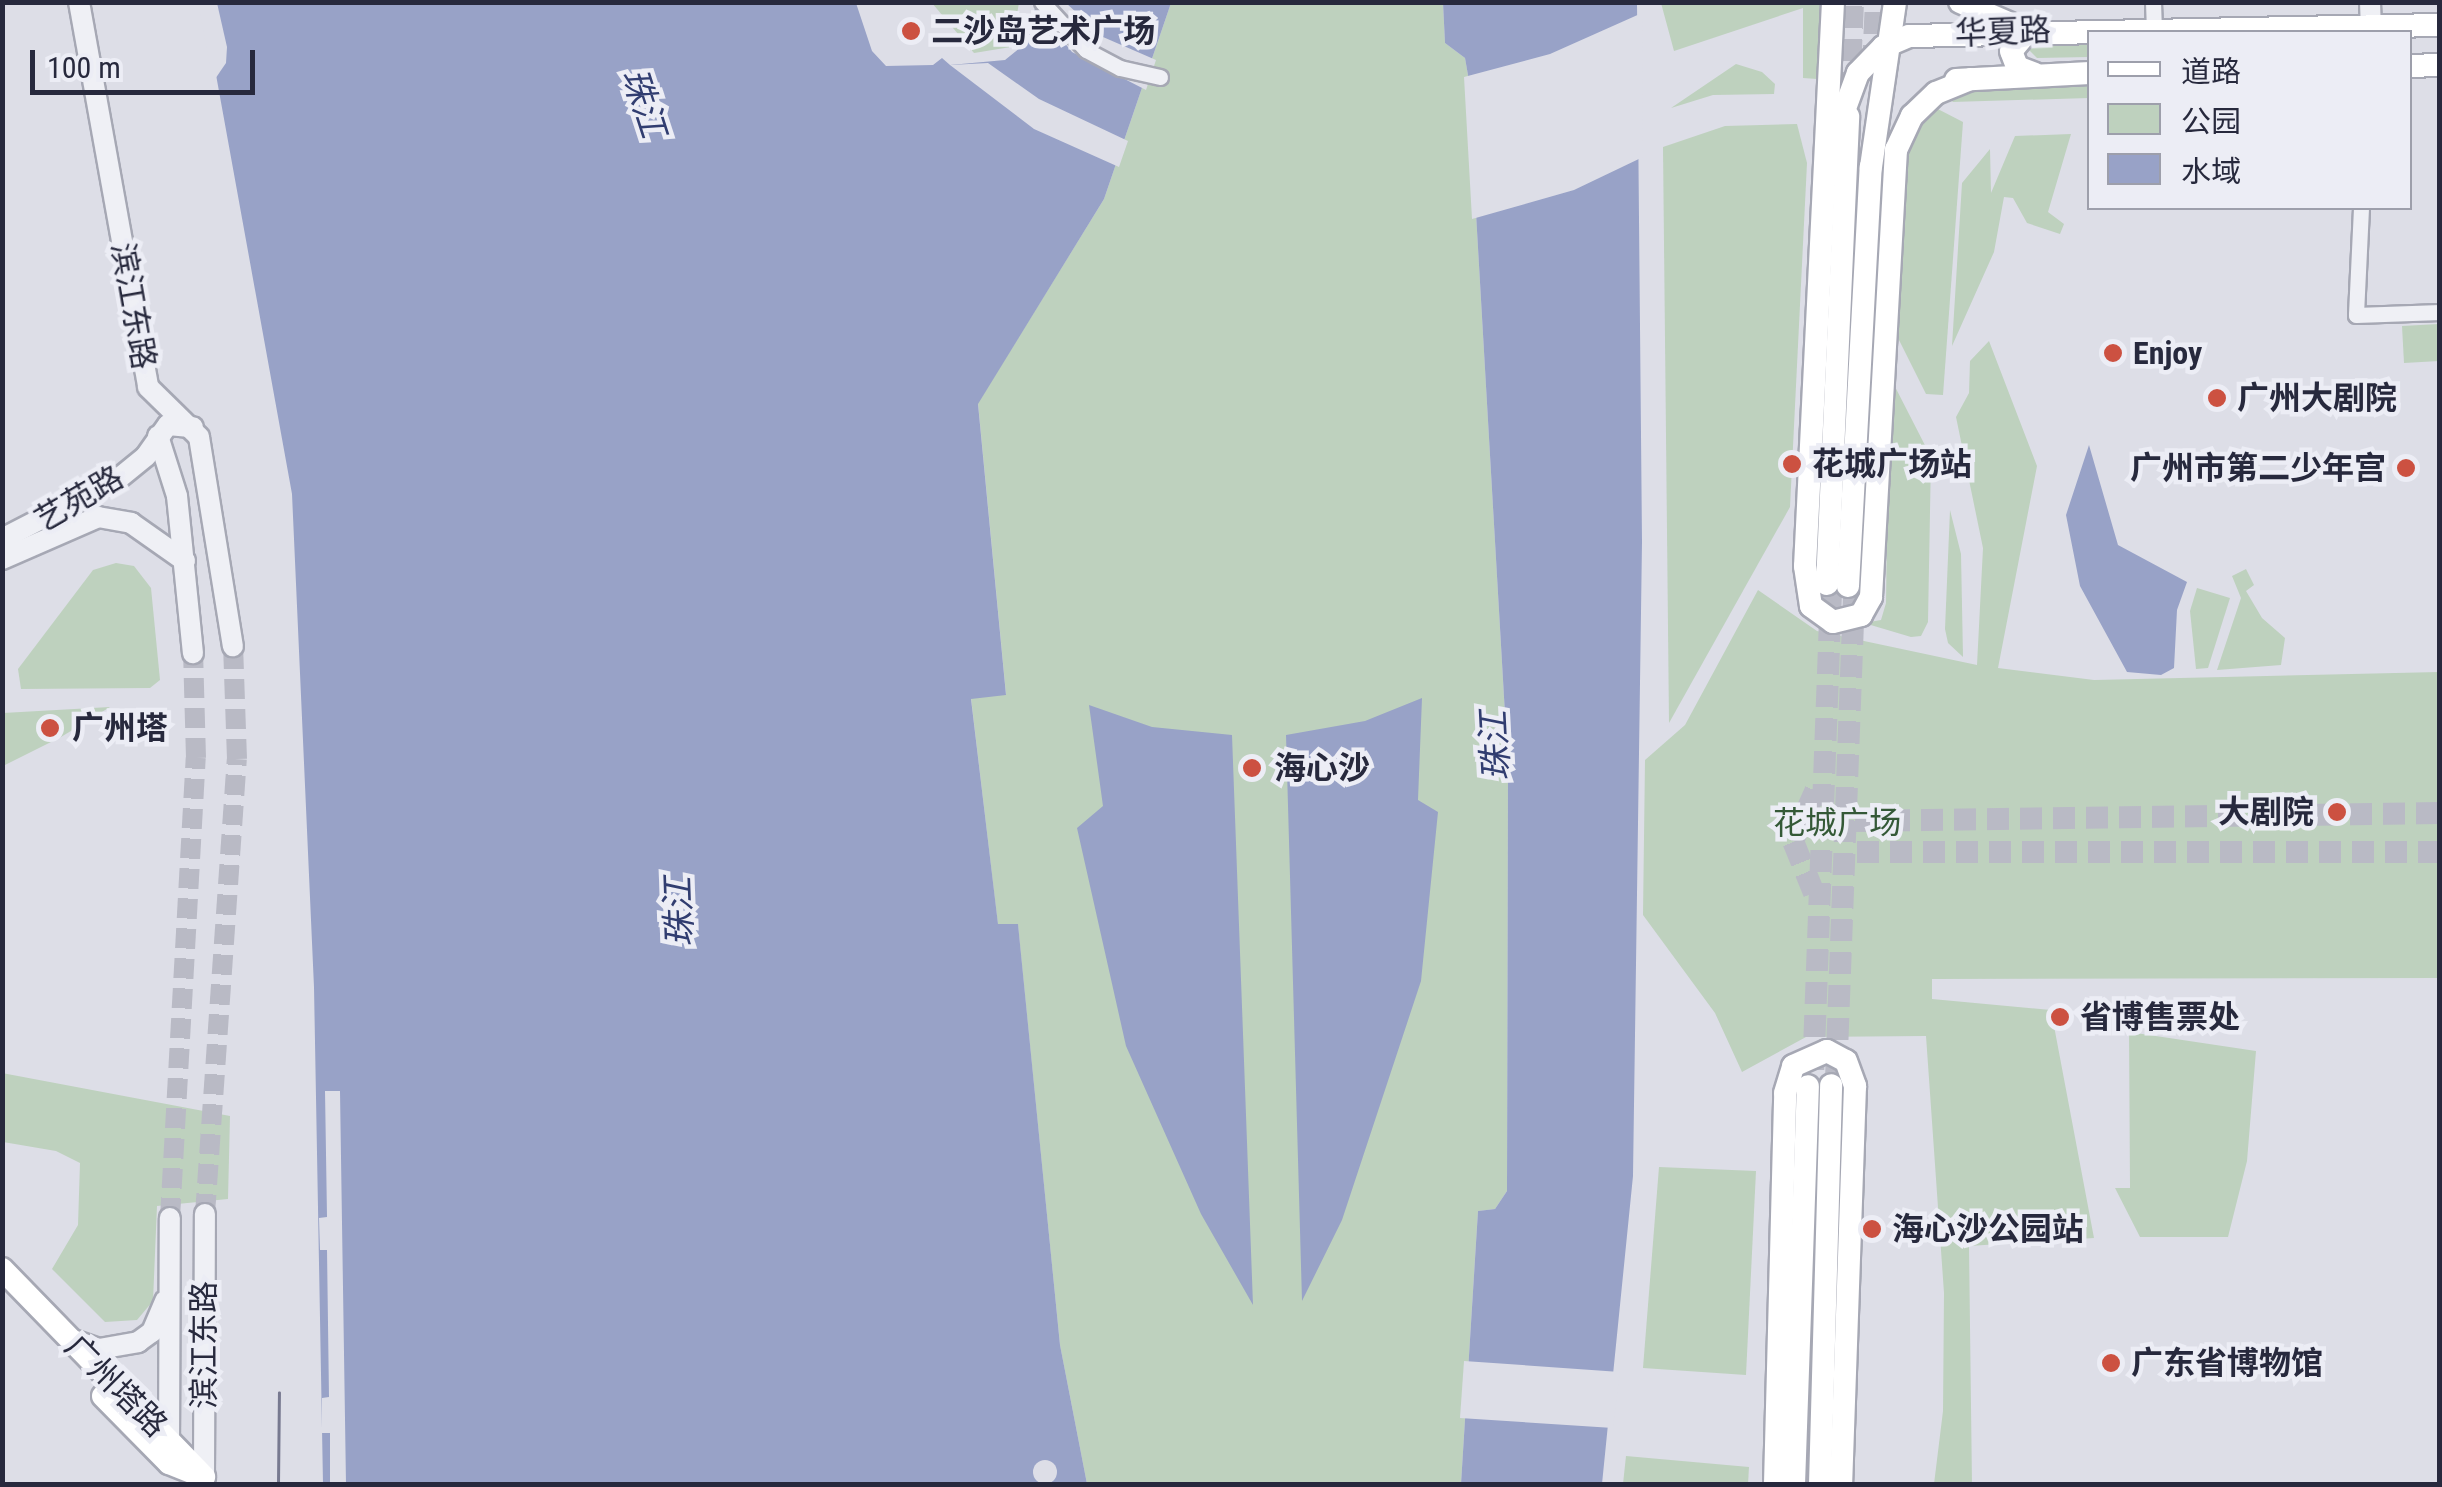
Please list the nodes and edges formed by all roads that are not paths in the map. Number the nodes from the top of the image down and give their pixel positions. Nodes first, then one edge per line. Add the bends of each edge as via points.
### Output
1 (80, 2) edge
2 (1042, 2) edge
3 (1833, 2) edge
4 (1895, 2) edge
5 (1960, 2) edge
6 (2154, 2) edge
7 (2370, 2) edge
8 (2440, 25) edge
9 (2371, 26) junction
10 (2154, 30) joint
11 (2028, 31) junction
12 (2087, 31) edge
13 (1890, 43) junction
14 (2440, 65) edge
15 (2412, 66) edge
16 (1858, 73) junction
17 (2087, 73) edge
18 (2035, 74) junction
19 (1160, 77) dead end
20 (1970, 79) junction
21 (1830, 88) junction
22 (1838, 127) junction
23 (1837, 165) junction
24 (1872, 168) junction
25 (2361, 210) edge
26 (2440, 312) edge
27 (194, 428) junction
28 (158, 436) junction
29 (2, 540) edge
30 (2, 559) edge
31 (185, 561) junction
32 (234, 646) tunnel mouth
33 (193, 653) tunnel mouth
34 (204, 1214) tunnel mouth
35 (170, 1218) tunnel mouth
36 (2, 1269) edge
37 (169, 1285) junction
38 (2, 1292) edge
39 (67, 1338) junction
40 (168, 1438) junction
41 (169, 1474) edge
42 (204, 1481) edge
43 (1775, 1484) edge
44 (1794, 1484) edge
45 (1820, 1484) edge
46 (1841, 1484) edge

1 - 27 street, 滨江东路 via 148,387
2 - 19 street via 1086,50 1120,68
3 - 21 main road
4 - 13 main road
5 - 11 main road
6 - 10 street
7 - 9 street
8 - 9 main road, 华夏路
9 - 10 main road, 华夏路
11 - 12 main road, 华夏路
11 - 13 main road, 华夏路 via 1909,36
11 - 18 main road via 2011,51 2017,67
13 - 16 main road
13 - 24 main road
14 - 15 main road
16 - 22 main road
16 - 23 main road
17 - 18 main road, 华夏路
18 - 20 main road, 华夏路
20 - 23 main road via 1936,93 1912,116 1896,150 1871,597 1861,615 1844,622 1817,614 1805,577
20 - 24 main road, 华夏路 via 1935,84 1912,99
21 - 22 main road
21 - 23 main road
22 - 23 main road
23 - 24 main road via 1837,585
25 - 26 street via 2356,316
27 - 28 street via 174,422
27 - 32 street via 212,488
28 - 29 street, 艺苑路 via 118,479
28 - 31 street
30 - 31 street, 艺苑路 via 98,517 131,523
31 - 33 street
34 - 42 street, 滨江东路
35 - 37 street, 滨江东路
36 - 39 main road, 广州塔路
37 - 39 street via 152,1332 138,1342 98,1348
37 - 40 street, 滨江东路
38 - 41 main road, 广州塔路
39 - 40 main road, 广州塔路
40 - 41 street, 滨江东路
40 - 42 main road, 广州塔路
41 - 42 main road, 广州塔路
43 - 46 main road via 1785,1094 1792,1066 1827,1051 1846,1060 1855,1086
44 - 45 main road via 1820,1085

